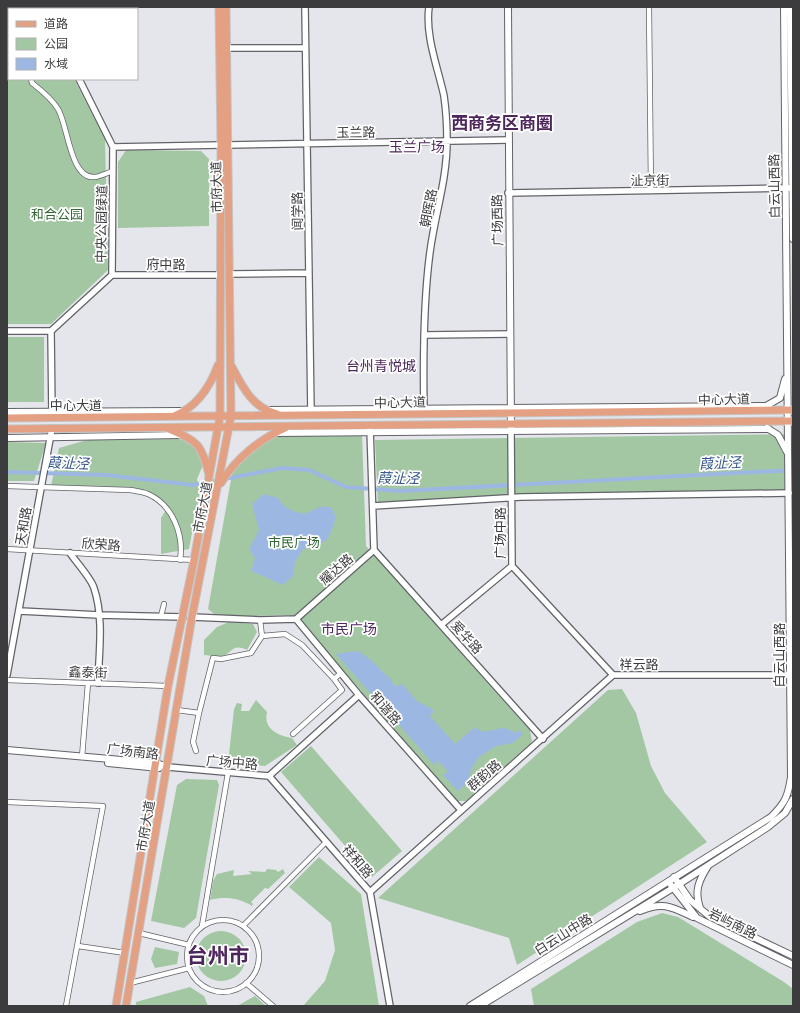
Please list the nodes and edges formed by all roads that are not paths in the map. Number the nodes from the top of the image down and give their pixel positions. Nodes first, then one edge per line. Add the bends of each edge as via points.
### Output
1 (219, 7) edge
2 (226, 7) edge
3 (305, 7) edge
4 (429, 7) edge
5 (508, 7) edge
6 (650, 7) edge
7 (784, 7) edge
8 (790, 7) edge
9 (226, 48) junction
10 (305, 48) junction
11 (31, 80) edge
12 (80, 80) edge
13 (508, 140) junction
14 (447, 141) junction
15 (307, 144) junction
16 (224, 145) junction
17 (113, 146) junction
18 (113, 171) junction
19 (785, 188) junction
20 (793, 188) edge
21 (651, 191) junction
22 (508, 193) junction
23 (793, 238) edge
24 (309, 273) junction
25 (230, 274) junction
26 (112, 275) junction
27 (220, 275) junction
28 (7, 331) edge
29 (51, 331) junction
30 (510, 334) junction
31 (424, 335) junction
32 (220, 361) junction
33 (231, 365) junction
34 (788, 365) junction
35 (768, 406) junction
36 (265, 410) junction
37 (511, 410) junction
38 (752, 410) junction
39 (791, 410) edge
40 (184, 411) junction
41 (424, 411) junction
42 (7, 412) edge
43 (311, 412) junction
44 (52, 415) junction
45 (220, 416) junction
46 (231, 416) junction
47 (287, 416) junction
48 (170, 417) junction
49 (7, 418) edge
50 (791, 421) edge
51 (755, 422) junction
52 (511, 424) junction
53 (289, 426) junction
54 (166, 427) junction
55 (52, 428) junction
56 (217, 428) junction
57 (230, 428) junction
58 (769, 428) junction
59 (7, 429) edge
60 (370, 429) junction
61 (511, 432) junction
62 (271, 434) junction
63 (187, 436) junction
64 (50, 437) junction
65 (7, 438) edge
66 (788, 459) junction
67 (224, 471) junction
68 (210, 479) junction
69 (7, 486) edge
70 (41, 488) junction
71 (789, 493) junction
72 (511, 496) junction
73 (372, 506) junction
74 (7, 549) edge
75 (30, 550) junction
76 (374, 550) junction
77 (70, 553) junction
78 (180, 560) junction
79 (194, 560) junction
80 (512, 566) junction
81 (164, 604) dead end
82 (20, 610) junction
83 (99, 615) junction
84 (161, 616) junction
85 (183, 617) junction
86 (192, 617) junction
87 (296, 619) junction
88 (260, 620) junction
89 (441, 625) junction
90 (262, 636) junction
91 (341, 673) junction
92 (7, 675) edge
93 (613, 675) junction
94 (790, 675) junction
95 (334, 679) junction
96 (7, 680) edge
97 (88, 683) junction
98 (98, 683) junction
99 (168, 686) junction
100 (359, 695) junction
101 (177, 710) junction
102 (199, 713) junction
103 (293, 734) dead end
104 (543, 739) junction
105 (7, 750) edge
106 (196, 751) dead end
107 (7, 754) edge
108 (82, 757) junction
109 (155, 766) junction
110 (168, 767) junction
111 (228, 772) junction
112 (269, 776) junction
113 (793, 798) edge
114 (7, 802) edge
115 (461, 810) junction
116 (326, 842) junction
117 (709, 864) junction
118 (674, 877) junction
119 (668, 881) junction
120 (676, 886) junction
121 (370, 892) junction
122 (700, 909) junction
123 (697, 918) junction
124 (611, 924) junction
125 (202, 926) junction
126 (243, 926) junction
127 (139, 933) junction
128 (189, 945) junction
129 (78, 946) junction
130 (125, 953) junction
131 (793, 956) edge
132 (793, 965) edge
133 (189, 968) junction
134 (130, 983) junction
135 (246, 983) junction
136 (66, 1006) edge
137 (116, 1006) edge
138 (126, 1006) edge
139 (273, 1006) edge
140 (390, 1006) edge
141 (470, 1006) edge
142 (480, 1006) edge

1 - 16 main road, 市府大道
2 - 9 main road, 市府大道
3 - 10 street, 闻学路
4 - 14 street, 朝晖路 via 434,53 444,97
5 - 13 main road, 广场西路
6 - 21 street
7 - 19 main road, 白云山西路
8 - 20 main road, 白云山西路
9 - 10 street
9 - 16 main road, 市府大道
10 - 15 street, 闻学路
11 - 18 street via 58,108 74,161 80,171 94,177
12 - 17 street, 中央公园绿道
13 - 14 street, 玉兰路
13 - 22 main road, 广场西路
14 - 15 street, 玉兰路
14 - 31 street, 朝晖路 via 443,191 430,251
15 - 16 street, 玉兰路
15 - 24 street, 闻学路
16 - 17 street, 玉兰路
16 - 25 main road, 市府大道
16 - 27 main road, 市府大道
17 - 18 street, 中央公园绿道
18 - 26 street, 中央公园绿道
19 - 20 street, 沚京街
19 - 21 street, 沚京街
19 - 34 main road, 白云山西路
20 - 23 main road, 白云山西路
21 - 22 street, 沚京街
22 - 30 main road, 广场西路
24 - 25 street
24 - 43 street, 闻学路
25 - 33 main road, 市府大道
26 - 27 street, 府中路
26 - 29 street, 中央公园绿道
27 - 32 main road, 市府大道
28 - 29 street
29 - 44 street
30 - 31 street
30 - 37 main road, 广场西路
31 - 41 street, 朝晖路
32 - 40 main road via 207,389
32 - 45 main road, 市府大道
33 - 36 main road via 244,390
33 - 46 main road, 市府大道
34 - 35 main road, 白云山西路 via 780,398
34 - 39 main road, 白云山西路
35 - 37 main road
35 - 38 main road
36 - 43 main road
36 - 47 main road
37 - 38 main road, 中心大道
37 - 41 main road, 中心大道
37 - 52 main road, 广场西路
38 - 39 main road, 中心大道
39 - 50 main road, 白云山西路
40 - 44 main road
40 - 48 main road
41 - 43 main road, 中心大道
42 - 44 main road
43 - 47 main road, 中心大道
44 - 48 main road, 中心大道
44 - 49 main road, 中心大道
45 - 46 main road, 中心大道
45 - 48 main road, 中心大道
45 - 56 main road, 市府大道
46 - 47 main road, 中心大道
46 - 57 main road, 市府大道
50 - 51 main road, 中心大道
50 - 66 main road, 白云山西路
51 - 52 main road, 中心大道
51 - 58 main road, 中心大道
52 - 60 main road, 中心大道
52 - 61 main road, 广场西路
53 - 57 main road, 中心大道
53 - 60 main road, 中心大道
53 - 62 main road
54 - 55 main road, 中心大道
54 - 56 main road, 中心大道
54 - 63 main road
55 - 59 main road, 中心大道
55 - 64 street, 天和路
56 - 57 main road, 中心大道
56 - 68 main road, 市府大道
57 - 67 main road, 市府大道
58 - 61 main road
58 - 66 main road, 中心大道 via 778,435
60 - 61 main road
60 - 62 main road
60 - 73 street
61 - 72 street, 广场中路
62 - 67 main road
63 - 64 main road
63 - 68 main road via 201,448
64 - 65 main road
64 - 70 street, 天和路
66 - 71 main road, 白云山西路
67 - 86 main road, 市府大道 via 218,489
68 - 79 main road, 市府大道
69 - 70 street
70 - 75 street, 天和路
70 - 78 street via 130,490 149,494 174,518 180,537
71 - 72 street
71 - 94 main road, 白云山西路
72 - 73 street
72 - 80 street, 广场中路
73 - 76 street
74 - 75 street, 欣荣路
75 - 77 street, 欣荣路
75 - 82 street, 天和路
76 - 87 street, 耀达路
76 - 89 street, 爱华路
77 - 78 street, 欣荣路
77 - 83 street via 94,587
78 - 79 street, 欣荣路
79 - 85 main road, 市府大道
80 - 89 street, 广场中路
80 - 93 street, 祥云路
81 - 84 street
82 - 83 street
82 - 92 street, 天和路
83 - 84 street
83 - 98 street
84 - 85 street
85 - 99 main road, 市府大道
86 - 88 street
86 - 101 main road, 市府大道
87 - 88 street
87 - 91 street, 和谐路
88 - 90 street
89 - 104 street, 爱华路
90 - 95 street via 285,634 302,645
90 - 102 street via 251,653 221,659 213,658
91 - 95 street
91 - 100 street, 和谐路
93 - 94 street, 祥云路
93 - 104 street, 群韵路
94 - 118 main road, 白云山西路 via 791,777 788,796 781,808 771,817
95 - 103 street via 342,690
96 - 97 street, 鑫泰街
97 - 98 street, 鑫泰街
97 - 108 street
98 - 99 street, 鑫泰街
99 - 109 main road, 市府大道
100 - 112 street, 广场中路
100 - 115 street, 和谐路
101 - 102 street
101 - 110 main road, 市府大道
102 - 106 street via 193,742
104 - 115 street, 群韵路
105 - 108 main road, 广场南路
107 - 109 main road, 广场南路
108 - 109 main road, 广场南路
109 - 110 main road, 广场南路
109 - 130 main road, 市府大道
110 - 111 street, 广场中路
110 - 127 main road, 市府大道
111 - 112 street, 广场中路
111 - 125 street
112 - 116 street, 祥和路
113 - 117 main road via 788,810 778,820
114 - 129 street via 103,806
115 - 121 street, 群韵路
116 - 121 street, 祥和路
116 - 126 street
117 - 120 main road
117 - 122 main road via 697,886
118 - 119 main road, 白云山西路
118 - 120 main road
119 - 120 main road
119 - 141 main road, 白云山中路
120 - 122 main road, 岩屿南路
120 - 123 main road, 岩屿南路
120 - 124 main road, 白云山中路
121 - 140 street, 祥和路
122 - 131 main road, 岩屿南路 via 709,916
123 - 124 main road via 662,905 649,907
123 - 132 main road, 岩屿南路
124 - 142 main road, 白云山中路
125 - 126 street via 226,920
125 - 128 street
126 - 135 street via 256,941 258,954 254,973
127 - 128 street
127 - 134 main road, 市府大道
128 - 133 street
129 - 130 street
129 - 136 street
130 - 137 main road, 市府大道
133 - 134 street
133 - 135 street via 201,984 214,990 234,990
134 - 138 main road, 市府大道
135 - 139 street

